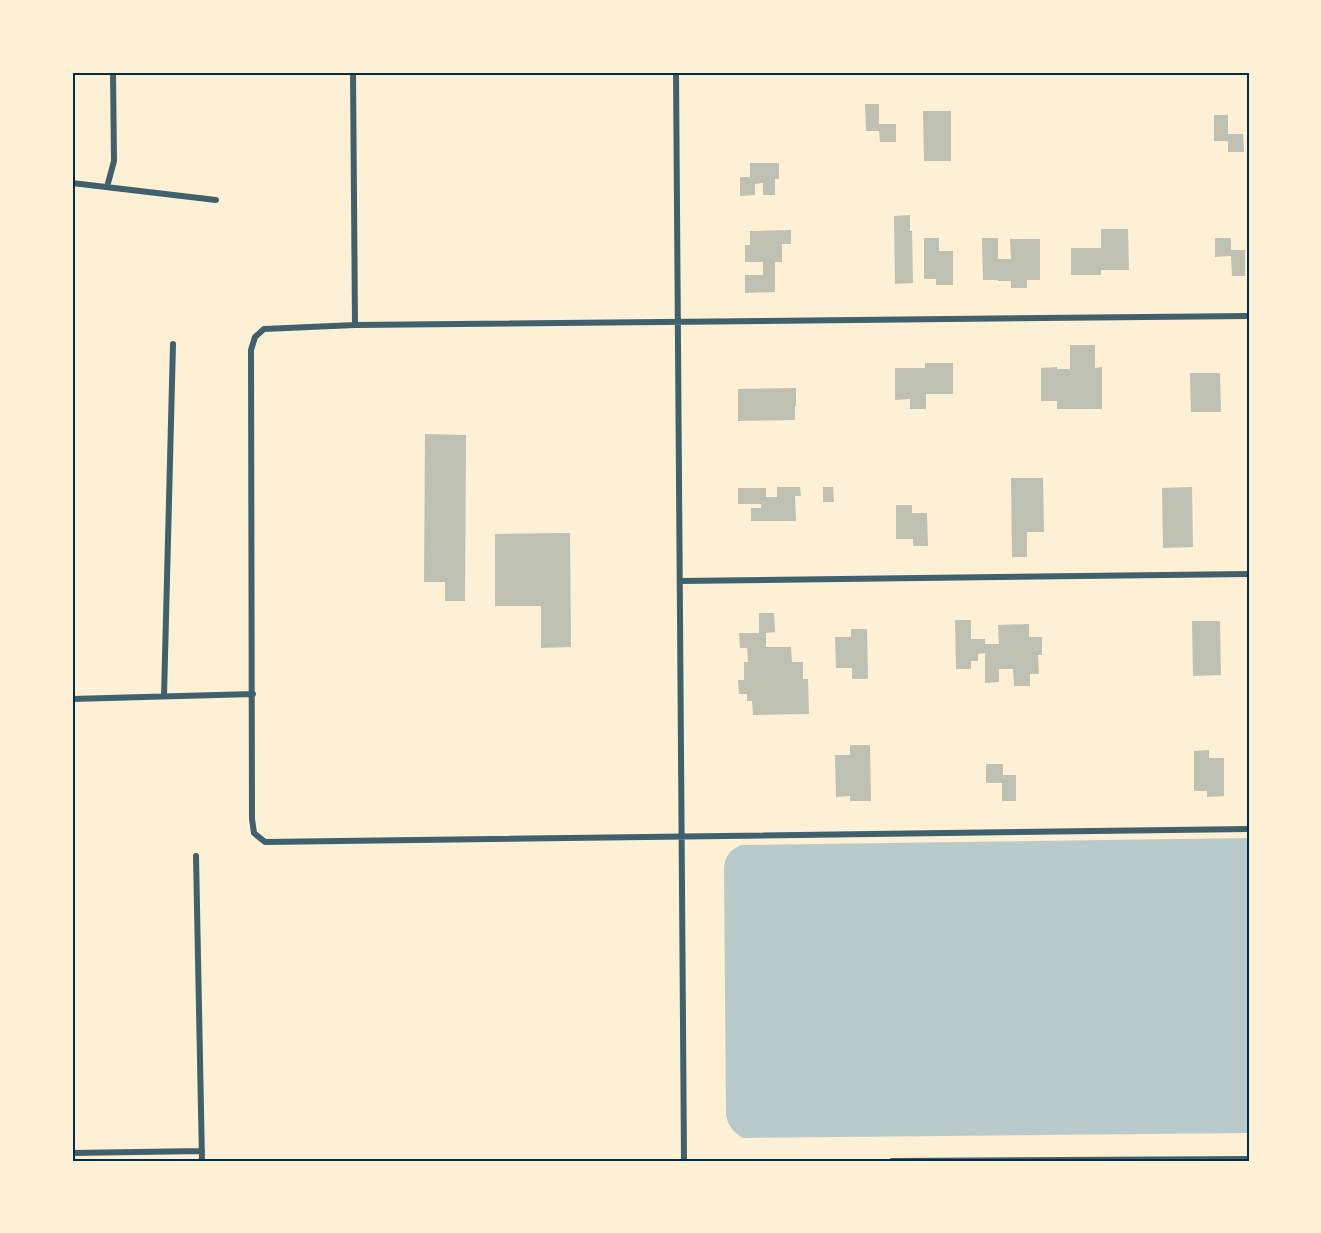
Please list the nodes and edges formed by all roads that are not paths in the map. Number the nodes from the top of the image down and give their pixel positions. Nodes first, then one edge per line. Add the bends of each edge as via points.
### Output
1 (113, 72) edge
2 (353, 72) edge
3 (676, 72) edge
4 (72, 183) edge
5 (107, 187) junction
6 (216, 200) dead end
7 (1249, 316) edge
8 (678, 322) junction
9 (355, 325) junction
10 (173, 344) dead end
11 (1249, 574) edge
12 (680, 581) junction
13 (252, 694) junction
14 (164, 696) junction
15 (72, 699) edge
16 (1249, 830) edge
17 (682, 837) junction
18 (196, 856) dead end
19 (202, 1151) junction
20 (72, 1153) edge
21 (1249, 1159) edge
22 (202, 1161) edge
23 (684, 1161) edge
24 (891, 1161) edge

1 - 5 street via 114,161
2 - 9 street
3 - 8 street
4 - 5 street
5 - 6 street
7 - 8 street
8 - 9 street
8 - 12 street
9 - 13 street via 264,329 251,350
10 - 14 street
11 - 12 street
12 - 17 street
13 - 14 street
13 - 17 street via 252,819 254,833 266,842
14 - 15 street
16 - 17 street
17 - 23 street
18 - 19 street
19 - 20 street
19 - 22 street
21 - 24 street

